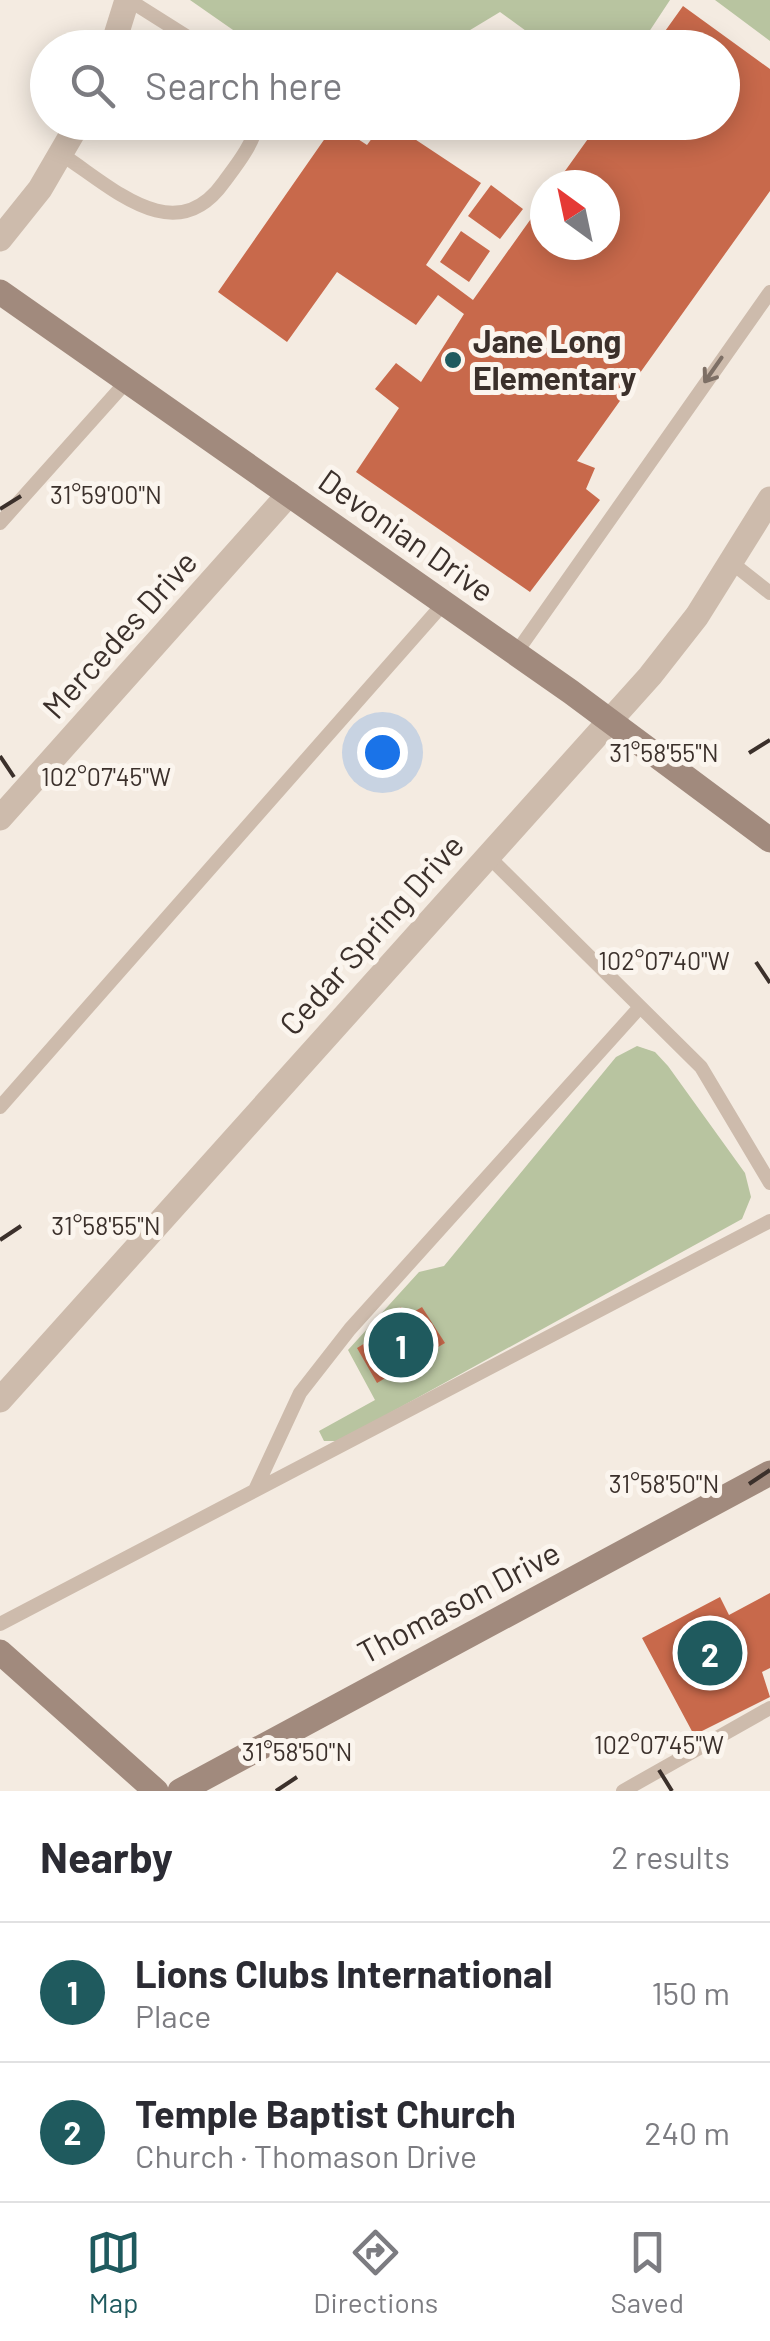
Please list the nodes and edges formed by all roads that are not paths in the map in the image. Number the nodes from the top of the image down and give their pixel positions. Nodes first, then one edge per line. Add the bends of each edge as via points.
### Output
1 (128, 0) edge
2 (118, 30) edge
3 (176, 30) edge
4 (69, 140) edge
5 (254, 140) edge
6 (61, 154) junction
7 (0, 239) edge
8 (0, 292) edge
9 (770, 292) edge
10 (128, 381) junction
11 (289, 494) junction
12 (770, 499) edge
13 (0, 524) edge
14 (732, 563) junction
15 (770, 594) edge
16 (444, 602) junction
17 (516, 653) junction
18 (610, 720) junction
19 (0, 818) edge
20 (770, 840) edge
21 (487, 855) junction
22 (640, 1007) junction
23 (0, 1106) edge
24 (770, 1184) edge
25 (770, 1221) edge
26 (0, 1400) edge
27 (770, 1473) edge
28 (255, 1490) junction
29 (0, 1624) edge
30 (0, 1652) edge
31 (770, 1708) edge
32 (156, 1791) edge
33 (180, 1791) edge
34 (622, 1791) edge

1 - 2 street
1 - 3 lane
4 - 6 street
5 - 6 lane via 210,203 166,215
6 - 7 street
8 - 10 street, Devonian Drive
9 -> 17 lane
10 - 11 street, Devonian Drive
10 - 13 lane
11 - 16 street, Devonian Drive
11 - 19 street, Mercedes Drive
12 - 14 street, Cedar Spring Drive
14 - 15 lane
14 - 18 street, Cedar Spring Drive via 662,662
16 - 17 street, Devonian Drive
16 - 23 lane
17 - 18 street, Devonian Drive
18 - 20 street, Devonian Drive
18 - 21 street, Cedar Spring Drive
21 - 22 lane
21 - 26 street, Cedar Spring Drive
22 - 24 lane via 701,1067
22 - 28 lane via 340,1342 300,1393
25 - 28 lane
27 - 33 street, Thomason Drive
28 - 29 lane
30 - 32 street
31 - 34 lane

